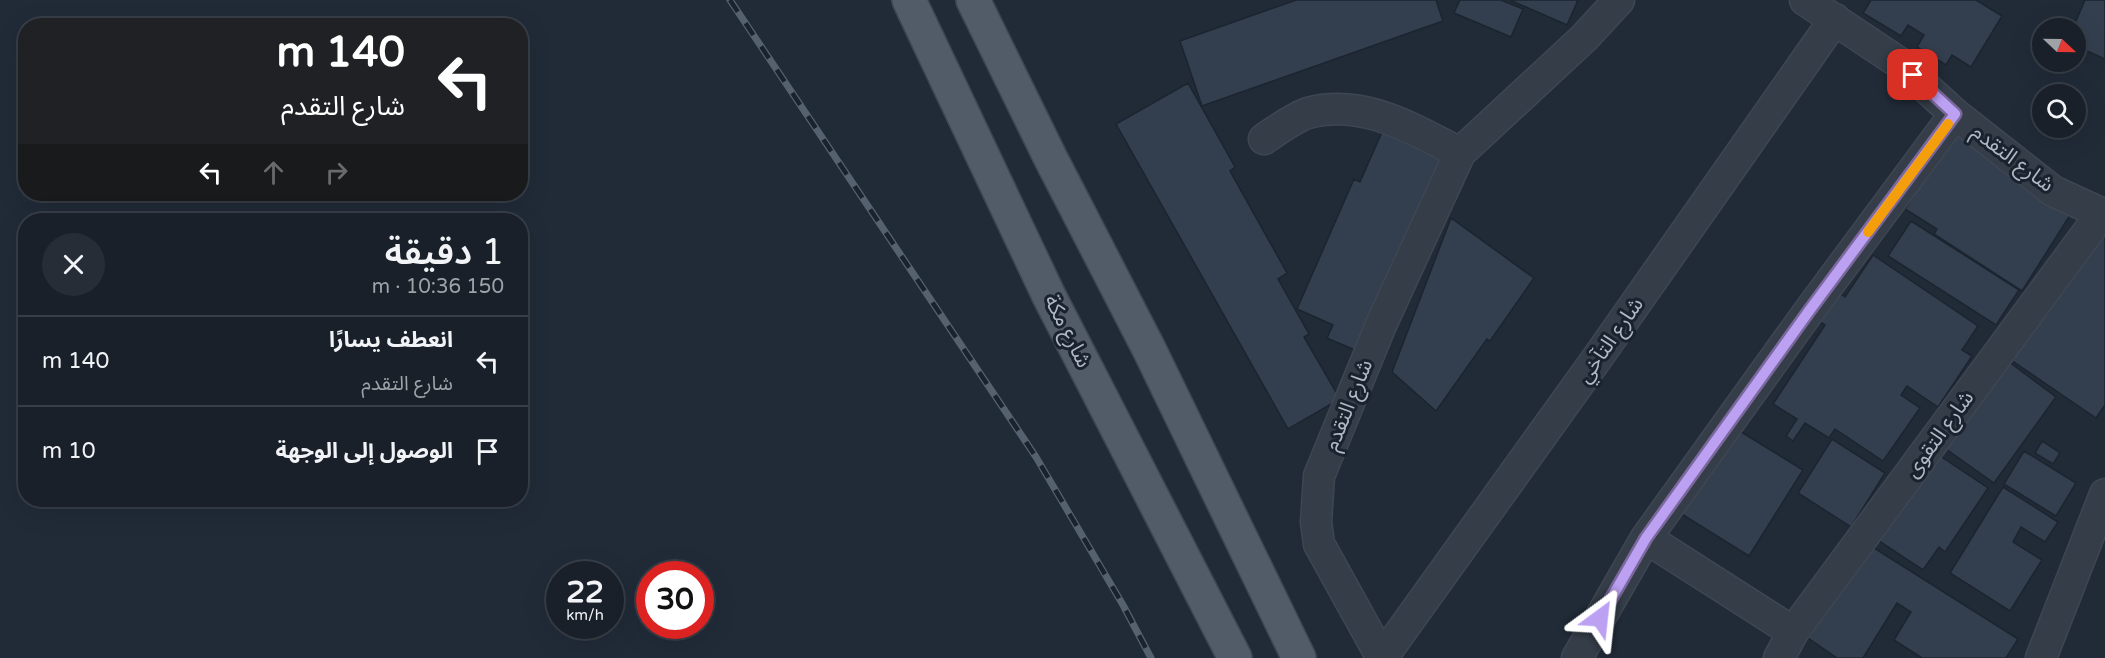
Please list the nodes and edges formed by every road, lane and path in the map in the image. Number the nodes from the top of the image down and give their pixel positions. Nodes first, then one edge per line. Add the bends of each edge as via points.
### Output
1 (909, 0) edge
2 (973, 0) edge
3 (1619, 0) edge
4 (1805, 0) edge
5 (1834, 19) junction
6 (1955, 114) junction
7 (1264, 139) dead end
8 (1460, 153) junction
9 (2103, 214) edge
10 (2105, 494) edge
11 (1646, 538) junction
12 (1793, 632) junction
13 (1235, 658) edge
14 (1299, 658) edge
15 (1382, 658) edge
16 (1577, 658) edge
17 (1779, 658) edge
18 (2041, 658) edge

1 - 13 main road, شارع مكة via 1049,296
2 - 14 main road
3 - 8 street, شارع التقدم via 1584,38
4 - 5 street, شارع التقدم
5 - 6 street, شارع التقدم via 1898,62
5 - 15 street, شارع التآخي
6 - 9 street, شارع التقدم via 2053,191
6 - 11 street, شارع التقدم
7 - 8 street via 1307,114 1363,111 1397,122
8 - 15 street, شارع التقدم via 1381,325 1319,476 1319,544
9 - 12 street, شارع التقوى
10 - 18 street
11 - 12 street
11 - 16 street, شارع التقدم
12 - 17 street, شارع التقوى

